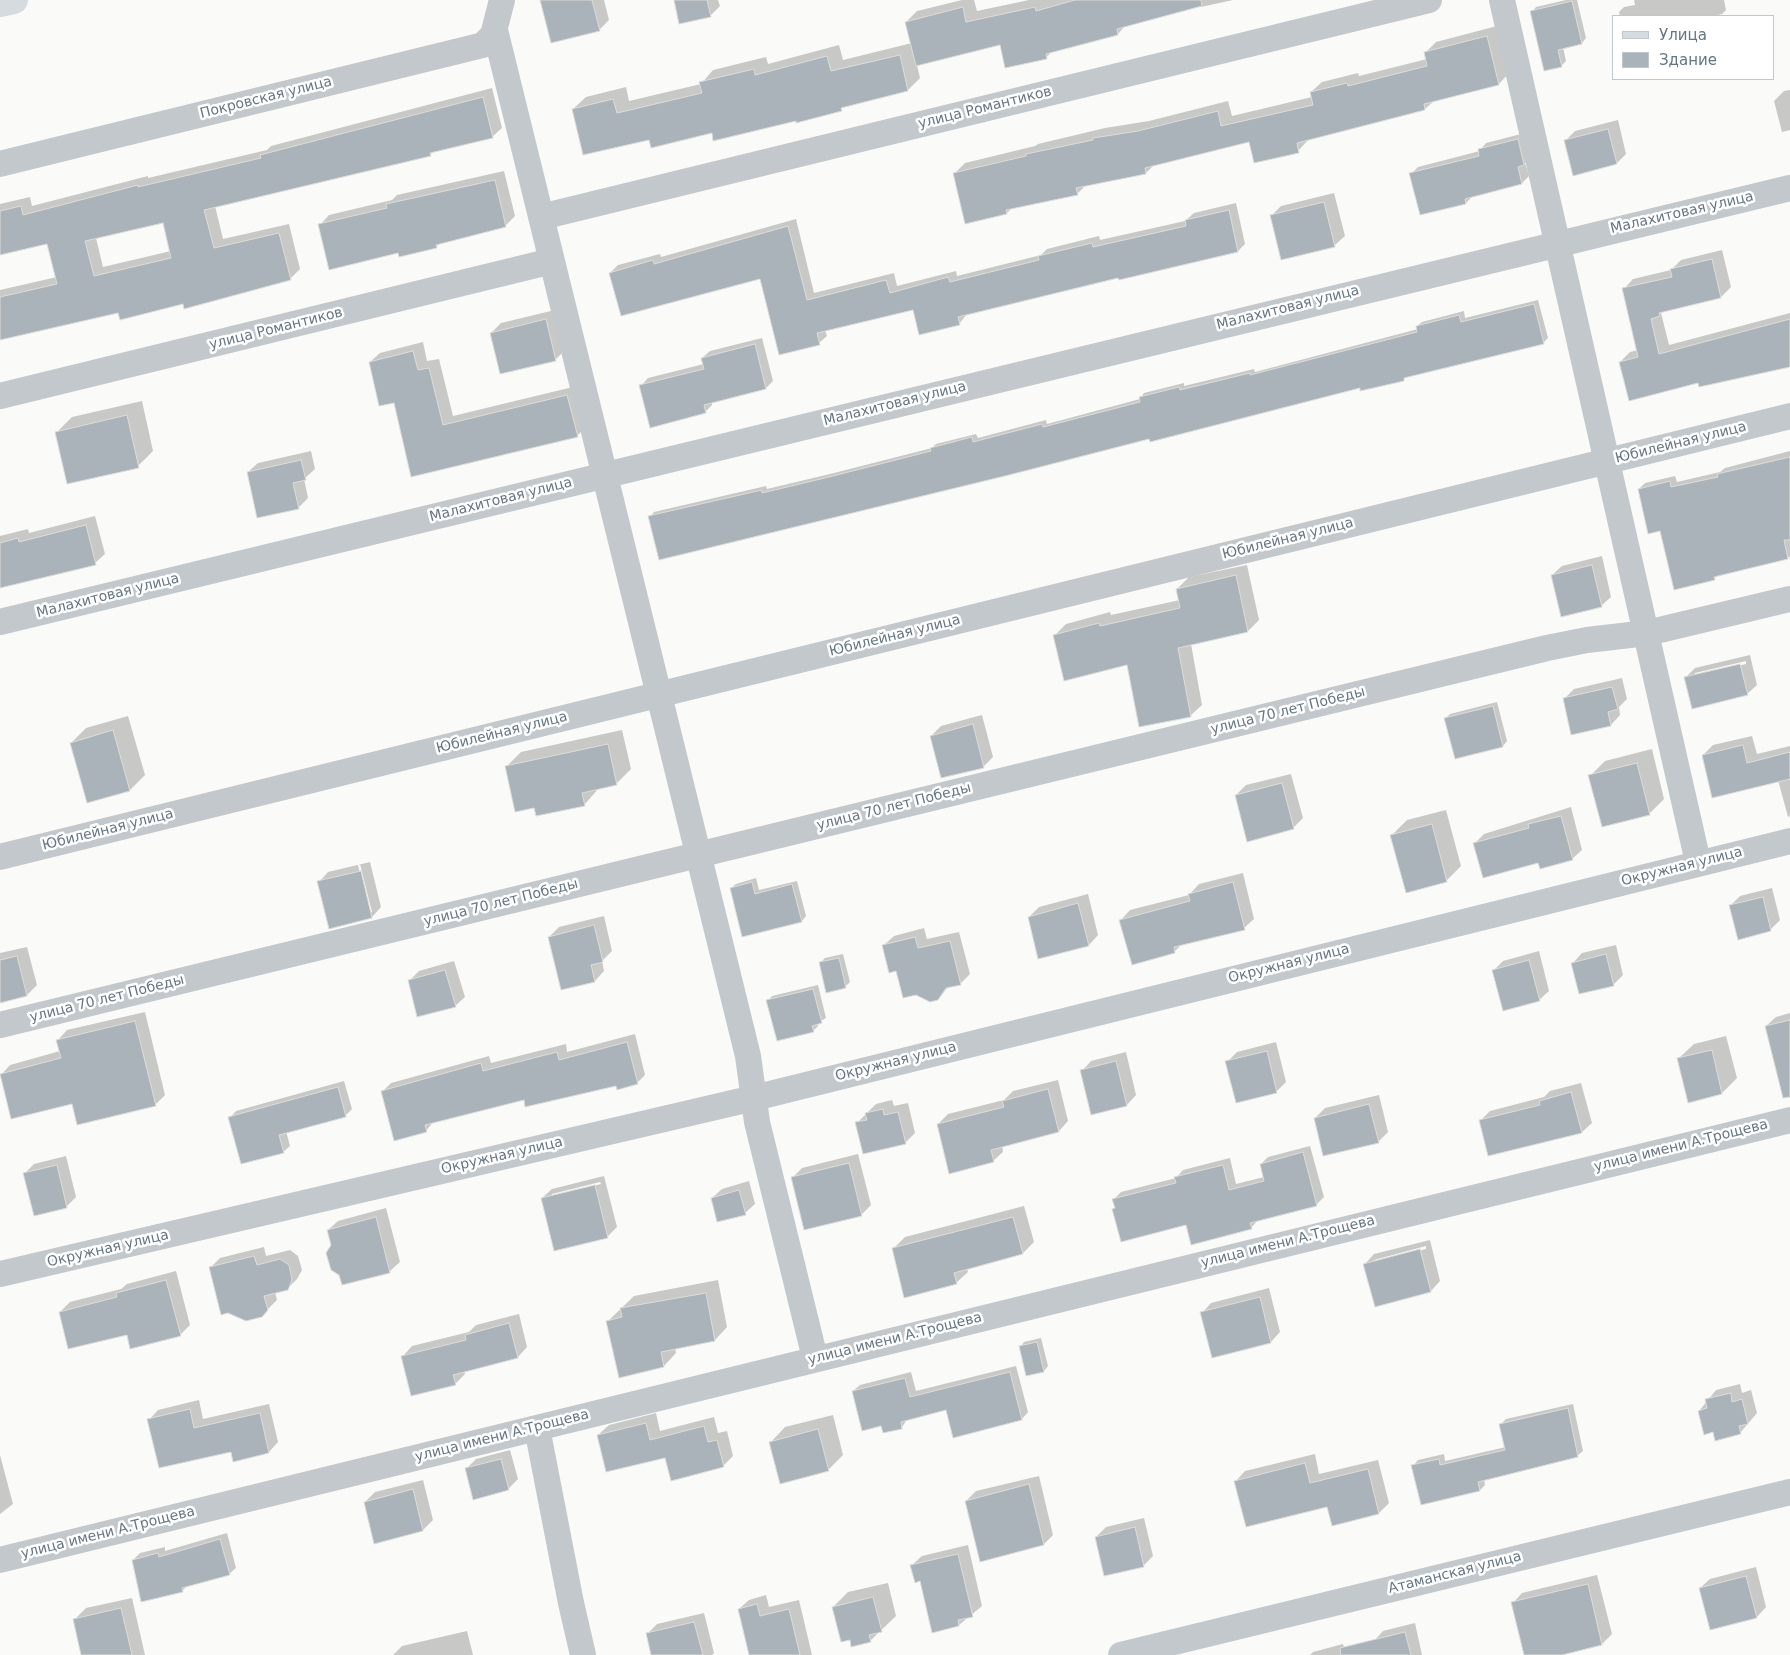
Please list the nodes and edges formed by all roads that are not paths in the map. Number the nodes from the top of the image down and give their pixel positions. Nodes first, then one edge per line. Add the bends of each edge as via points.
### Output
1 (14, 0) edge
2 (502, 0) edge
3 (1429, 0) edge
4 (1502, 0) edge
5 (0, 4) edge
6 (494, 30) junction
7 (0, 164) edge
8 (1790, 188) edge
9 (541, 217) junction
10 (1557, 243) junction
11 (552, 261) junction
12 (0, 396) edge
13 (1790, 416) edge
14 (1606, 461) junction
15 (605, 475) junction
16 (1790, 598) edge
17 (0, 622) edge
18 (1646, 633) junction
19 (659, 694) junction
20 (1790, 841) edge
21 (699, 855) junction
22 (0, 857) edge
23 (1698, 862) junction
24 (0, 1025) edge
25 (754, 1098) junction
26 (1790, 1120) edge
27 (0, 1274) edge
28 (815, 1358) junction
29 (537, 1428) junction
30 (1790, 1492) edge
31 (0, 1560) edge
32 (583, 1655) edge
33 (1121, 1655) edge

1 - 5 main road
2 - 6 street
3 - 9 street, улица Романтиков
4 - 10 street
6 - 7 street, Покровская улица via 490,40 483,45
6 - 9 street
8 - 10 street, Малахитовая улица
9 - 11 street
10 - 14 street
10 - 15 street, Малахитовая улица
11 - 12 street, улица Романтиков
11 - 15 street
13 - 14 street, Юбилейная улица
14 - 18 street
14 - 19 street, Юбилейная улица
15 - 17 street, Малахитовая улица
15 - 19 street
16 - 18 street, улица 70 лет Победы
18 - 21 street, улица 70 лет Победы via 1548,648
18 - 23 street
19 - 21 street
19 - 22 street, Юбилейная улица
20 - 23 street, Окружная улица
21 - 24 street, улица 70 лет Победы
21 - 25 street via 748,1056
23 - 25 street, Окружная улица
25 - 27 street, Окружная улица
25 - 28 street via 757,1122
26 - 28 street, улица имени А.Трощева
28 - 29 street, улица имени А.Трощева
29 - 31 street, улица имени А.Трощева
29 - 32 street
30 - 33 street, Атаманская улица

